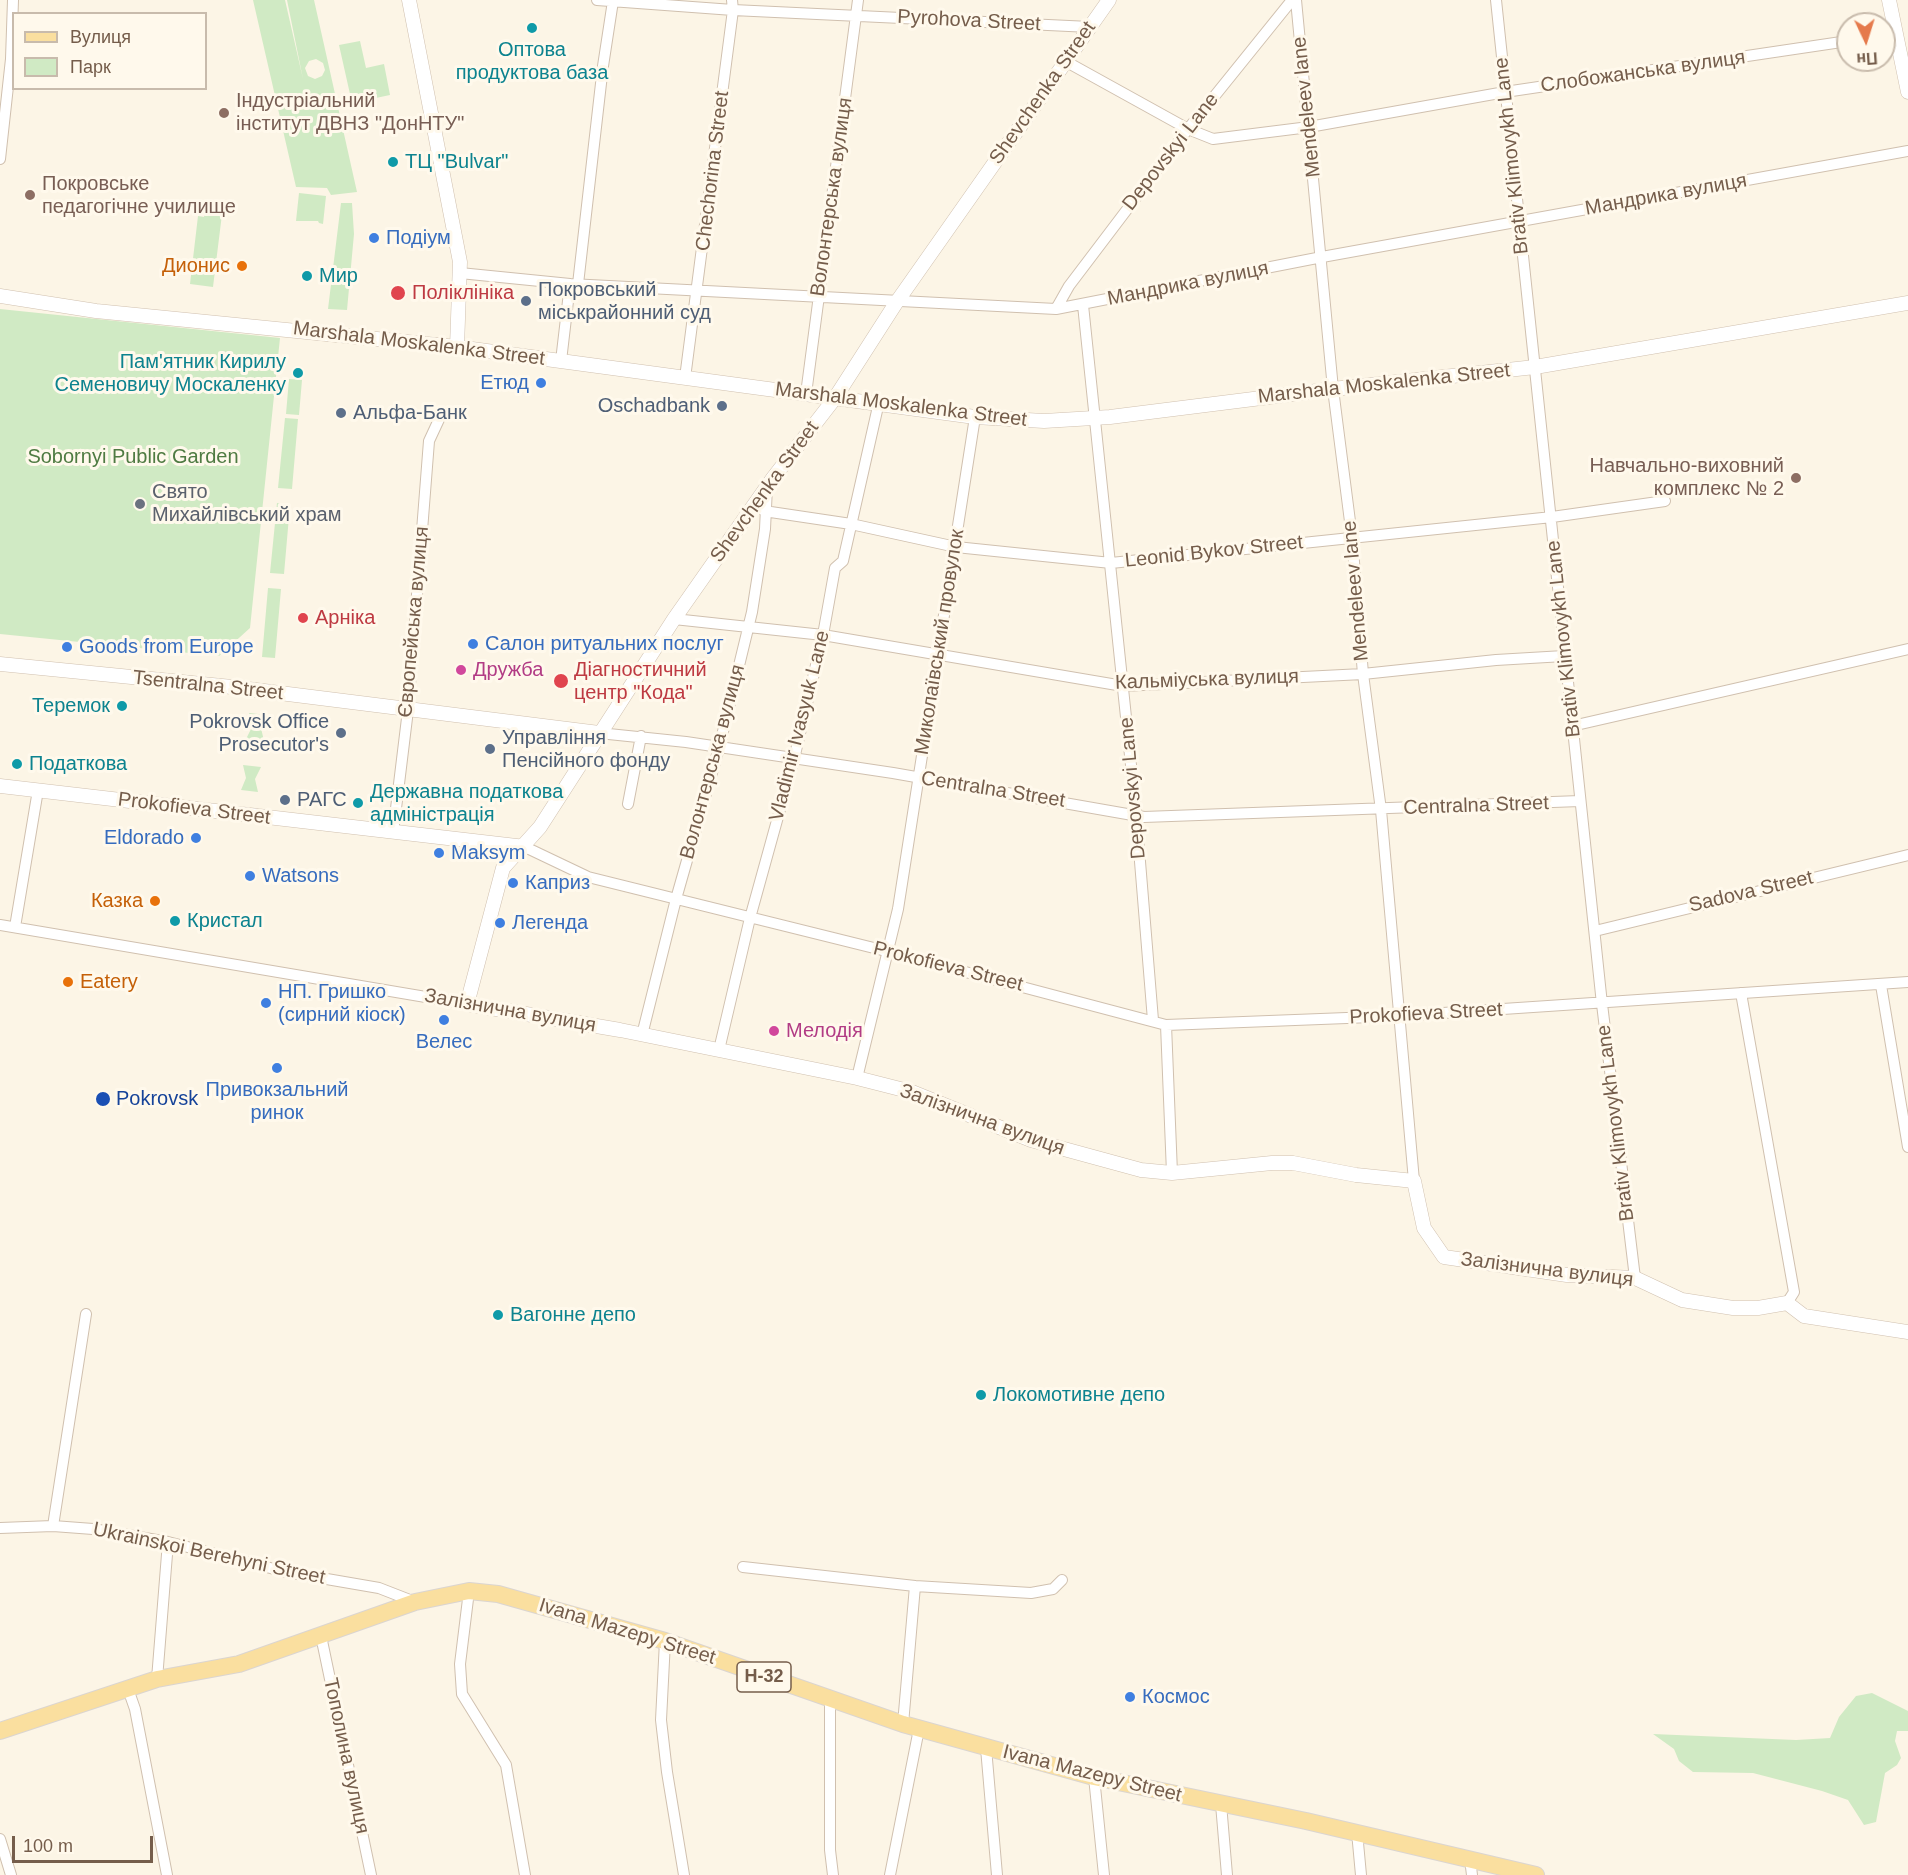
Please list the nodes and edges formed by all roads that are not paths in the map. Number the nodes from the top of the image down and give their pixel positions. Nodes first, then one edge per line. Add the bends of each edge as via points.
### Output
1 (409, 0) edge
2 (597, 0) edge
3 (858, 0) edge
4 (1109, 0) edge
5 (1294, 0) edge
6 (1496, 0) edge
7 (613, 1) edge
8 (732, 5) edge
9 (856, 16) junction
10 (1090, 27) junction
11 (12, 30) edge
12 (1836, 42) edge
13 (1896, 53) edge
14 (1065, 61) junction
15 (1505, 92) junction
16 (1908, 92) edge
17 (1309, 127) junction
18 (1188, 129) junction
19 (1908, 151) edge
20 (0, 159) edge
21 (1518, 222) junction
22 (1322, 257) junction
23 (460, 273) junction
24 (574, 284) junction
25 (698, 290) junction
26 (0, 296) edge
27 (818, 298) junction
28 (896, 303) junction
29 (1908, 303) edge
30 (1083, 305) junction
31 (1056, 309) junction
32 (458, 347) junction
33 (561, 361) junction
34 (1535, 367) junction
35 (685, 378) junction
36 (1333, 388) junction
37 (806, 394) junction
38 (835, 398) junction
39 (879, 402) junction
40 (442, 413) dead end
41 (975, 417) junction
42 (1095, 418) junction
43 (766, 487) junction
44 (1665, 501) dead end
45 (764, 511) junction
46 (1552, 517) junction
47 (851, 524) junction
48 (1352, 537) junction
49 (956, 547) junction
50 (1111, 563) junction
51 (674, 619) junction
52 (748, 628) junction
53 (823, 635) junction
54 (1908, 649) edge
55 (940, 653) junction
56 (1564, 656) junction
57 (0, 664) edge
58 (1363, 674) junction
59 (1123, 686) junction
60 (408, 710) junction
61 (1572, 726) junction
62 (598, 733) junction
63 (641, 736) junction
64 (719, 748) junction
65 (794, 759) junction
66 (918, 777) junction
67 (0, 786) edge
68 (38, 790) junction
69 (1580, 801) junction
70 (628, 804) dead end
71 (1382, 810) junction
72 (1136, 813) junction
73 (393, 833) junction
74 (525, 847) junction
75 (1908, 855) edge
76 (676, 899) junction
77 (750, 918) junction
78 (0, 925) edge
79 (15, 927) junction
80 (1595, 931) junction
81 (886, 951) junction
82 (1908, 982) edge
83 (1881, 985) junction
84 (1741, 993) junction
85 (467, 1004) junction
86 (1602, 1004) junction
87 (1398, 1016) junction
88 (1153, 1020) junction
89 (1166, 1025) junction
90 (642, 1035) junction
91 (719, 1050) junction
92 (857, 1078) junction
93 (1908, 1147) edge
94 (1172, 1173) junction
95 (1414, 1181) junction
96 (1635, 1278) junction
97 (1787, 1303) junction
98 (87, 1314) dead end
99 (1908, 1332) edge
100 (53, 1526) junction
101 (0, 1528) edge
102 (168, 1542) junction
103 (742, 1567) dead end
104 (1062, 1580) dead end
105 (915, 1586) junction
106 (469, 1592) junction
107 (415, 1602) junction
108 (321, 1636) junction
109 (665, 1641) junction
110 (157, 1679) junction
111 (128, 1689) junction
112 (830, 1700) junction
113 (911, 1726) junction
114 (0, 1731) edge
115 (986, 1748) junction
116 (1094, 1777) junction
117 (1221, 1804) junction
118 (1357, 1832) junction
119 (0, 1839) edge
120 (1471, 1867) edge
121 (11, 1875) edge
122 (167, 1875) edge
123 (371, 1875) edge
124 (525, 1875) edge
125 (684, 1875) edge
126 (833, 1875) edge
127 (890, 1875) edge
128 (996, 1875) edge
129 (1104, 1875) edge
130 (1227, 1875) edge
131 (1361, 1875) edge
132 (1536, 1875) edge

1 - 23 street
2 - 7 street, Pyrohova Street
3 - 9 street, Волонтерська вулиця
4 - 10 street, Shevchenka Street
5 - 17 street, Mendeleev lane
5 - 18 street, Depovskyi Lane
6 - 15 street, Brativ Klimovykh Lane
7 - 8 street, Pyrohova Street
7 - 24 street
8 - 9 street, Pyrohova Street
8 - 25 street, Chechorina Street
9 - 10 street, Pyrohova Street
9 - 27 street, Волонтерська вулиця
10 - 14 street, Shevchenka Street
11 - 20 street
12 - 15 street, Слобожанська вулиця
13 - 16 street
14 - 18 street, Слобожанська вулиця
14 - 28 street, Shevchenka Street
15 - 17 street, Слобожанська вулиця
15 - 21 street, Brativ Klimovykh Lane
17 - 18 street, Слобожанська вулиця via 1213,140
17 - 22 street, Mendeleev lane
18 - 31 street, Depovskyi Lane via 1069,286
19 - 21 street, Мандрика вулиця
21 - 22 street, Мандрика вулиця
21 - 34 street, Brativ Klimovykh Lane
22 - 30 street, Мандрика вулиця
22 - 36 street, Mendeleev lane
23 - 24 street, Мандрика вулиця
23 - 32 street
24 - 25 street, Мандрика вулиця
24 - 33 street
25 - 27 street, Мандрика вулиця
25 - 35 street, Chechorina Street
26 - 32 street, Marshala Moskalenka Street via 96,311
27 - 28 street, Мандрика вулиця
27 - 37 street, Волонтерська вулиця
28 - 31 street, Мандрика вулиця
28 - 38 street, Shevchenka Street
29 - 34 street, Marshala Moskalenka Street
30 - 31 street, Мандрика вулиця
30 - 42 street, Depovskyi Lane
32 - 33 street, Marshala Moskalenka Street
33 - 35 street, Marshala Moskalenka Street
34 - 36 street, Marshala Moskalenka Street
34 - 46 street, Brativ Klimovykh Lane
35 - 37 street, Marshala Moskalenka Street
36 - 42 street, Marshala Moskalenka Street
36 - 48 street, Mendeleev lane
37 - 38 street, Marshala Moskalenka Street
38 - 39 street, Marshala Moskalenka Street
38 - 43 street, Shevchenka Street
39 - 41 street, Marshala Moskalenka Street
39 - 47 street, Vladimir Ivasyuk Lane
40 - 60 street, Європейська вулиця via 429,441
41 - 42 street, Marshala Moskalenka Street via 1044,421
41 - 49 street, Миколаївський провулок
42 - 50 street, Depovskyi Lane
43 - 45 street, Волонтерська вулиця
43 - 51 street, Shevchenka Street
44 - 46 street, Leonid Bykov Street
45 - 47 street, Leonid Bykov Street
45 - 52 street, Волонтерська вулиця via 765,529
46 - 48 street, Leonid Bykov Street
46 - 56 street, Brativ Klimovykh Lane
47 - 49 street, Leonid Bykov Street
47 - 53 street, Vladimir Ivasyuk Lane via 843,561 835,568
48 - 50 street, Leonid Bykov Street
48 - 58 street, Mendeleev lane
49 - 50 street, Leonid Bykov Street
49 - 55 street, Миколаївський провулок
50 - 59 street, Depovskyi Lane
51 - 52 street, Кальміуська вулиця
51 - 62 street, Shevchenka Street
52 - 53 street, Кальміуська вулиця
52 - 64 street, Волонтерська вулиця
53 - 55 street, Кальміуська вулиця
53 - 65 street, Vladimir Ivasyuk Lane
54 - 61 street
55 - 59 street, Кальміуська вулиця
55 - 66 street, Миколаївський провулок
56 - 58 street, Кальміуська вулиця
56 - 61 street, Brativ Klimovykh Lane
57 - 60 street, Centralna Street via 232,687
58 - 59 street, Кальміуська вулиця
58 - 71 street, Mendeleev lane
59 - 72 street, Depovskyi Lane
60 - 62 street, Centralna Street
60 - 73 street, Європейська вулиця
61 - 69 street, Brativ Klimovykh Lane
62 - 63 street, Centralna Street
62 - 74 street, Shevchenka Street
63 - 64 street, Centralna Street
63 - 70 street
64 - 65 street, Centralna Street
64 - 76 street, Волонтерська вулиця
65 - 66 street, Centralna Street
65 - 77 street, Vladimir Ivasyuk Lane
66 - 72 street, Centralna Street
66 - 81 street, Миколаївський провулок via 898,909
67 - 68 street, Prokofieva Street
68 - 73 street, Prokofieva Street
68 - 79 street
69 - 71 street, Centralna Street
69 - 80 street, Brativ Klimovykh Lane
71 - 72 street, Centralna Street via 1144,816
71 - 87 street, Mendeleev lane
72 - 88 street, Depovskyi Lane
73 - 74 street, Prokofieva Street
74 - 76 street, Prokofieva Street via 588,877
74 - 85 street, Shevchenka Street via 503,868 498,881
75 - 80 street, Sadova Street
76 - 77 street, Prokofieva Street
76 - 90 street, Волонтерська вулиця
77 - 81 street, Prokofieva Street
77 - 91 street, Vladimir Ivasyuk Lane
78 - 79 street, Залізнична вулиця
79 - 85 street, Залізнична вулиця
80 - 86 street, Brativ Klimovykh Lane
81 - 88 street, Prokofieva Street
81 - 92 street, Миколаївський провулок
82 - 83 street, Prokofieva Street
83 - 84 street, Prokofieva Street
83 - 93 street
84 - 86 street, Prokofieva Street
84 - 97 street via 1794,1292
85 - 90 street, Залізнична вулиця
86 - 87 street, Prokofieva Street
86 - 96 street, Brativ Klimovykh Lane
87 - 89 street, Prokofieva Street
87 - 95 street, Mendeleev lane
88 - 89 street, Prokofieva Street
89 - 94 street
90 - 91 street, Залізнична вулиця
91 - 92 street, Залізнична вулиця
92 - 94 street, Залізнична вулиця via 912,1092 1031,1140 1141,1170
94 - 95 street, Залізнична вулиця via 1293,1163
95 - 96 street, Залізнична вулиця via 1424,1228 1444,1257 1567,1275
96 - 97 street, Залізнична вулиця via 1682,1300 1733,1308
97 - 99 street via 1804,1316
98 - 100 street
100 - 101 street, Ukrainskoi Berehyni Street
100 - 102 street, Ukrainskoi Berehyni Street
102 - 107 street, Ukrainskoi Berehyni Street via 286,1572 379,1588
102 - 110 street
103 - 105 street
104 - 105 street via 1053,1589 1031,1593
105 - 113 street
106 - 107 main road, Ivana Mazepy Street / Н-32
106 - 109 main road, Ivana Mazepy Street / Н-32 via 538,1604
106 - 124 street via 459,1680 462,1694 506,1765
107 - 108 main road, Ivana Mazepy Street / Н-32
108 - 110 main road, Ivana Mazepy Street / Н-32 via 239,1664
108 - 123 street, Тополина вулиця
109 - 112 main road, Ivana Mazepy Street / Н-32
109 - 125 street via 661,1720
110 - 111 main road, Ivana Mazepy Street / Н-32
111 - 114 main road, Ivana Mazepy Street / Н-32
111 - 122 street
112 - 113 main road, Ivana Mazepy Street / Н-32
112 - 126 street
113 - 115 main road, Ivana Mazepy Street / Н-32
113 - 127 street
115 - 116 main road, Ivana Mazepy Street / Н-32
115 - 128 street
116 - 117 main road, Ivana Mazepy Street / Н-32
116 - 129 street
117 - 118 main road, Ivana Mazepy Street / Н-32
117 - 130 street
118 - 120 main road, Ivana Mazepy Street / Н-32
118 - 131 street
119 - 121 street
120 - 132 main road, Ivana Mazepy Street / Н-32

